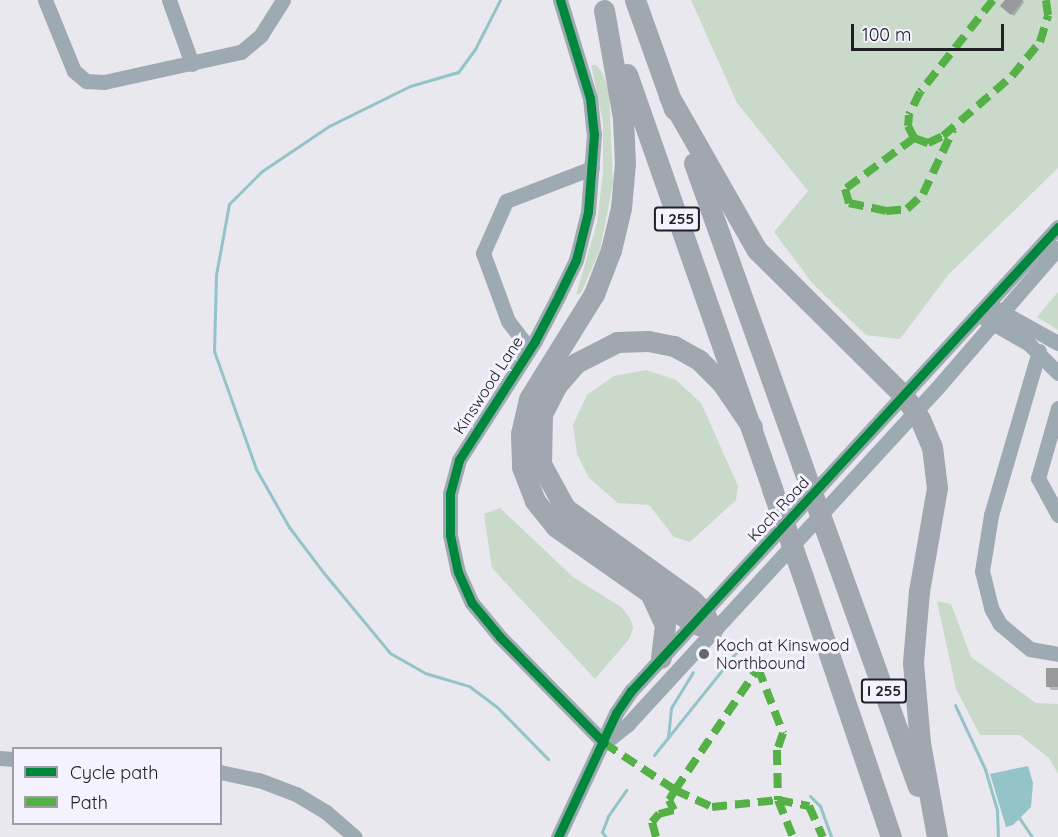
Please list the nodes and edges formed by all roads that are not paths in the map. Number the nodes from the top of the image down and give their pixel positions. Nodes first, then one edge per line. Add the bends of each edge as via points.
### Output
1 (45, 0) edge
2 (169, 0) edge
3 (284, 0) edge
4 (560, 0) edge
5 (635, 0) edge
6 (602, 5) edge
7 (192, 64) junction
8 (669, 96) junction
9 (592, 168) junction
10 (1058, 227) edge
11 (1058, 248) edge
12 (990, 313) junction
13 (1058, 343) edge
14 (529, 348) junction
15 (1039, 351) junction
16 (1057, 371) edge
17 (909, 404) junction
18 (1058, 409) edge
19 (752, 427) junction
20 (1058, 515) edge
21 (649, 592) junction
22 (703, 622) junction
23 (1058, 654) edge
24 (661, 658) junction
25 (604, 742) junction
26 (222, 772) edge
27 (355, 837) edge
28 (558, 837) edge
29 (891, 837) edge
30 (937, 837) edge

1 - 7 street via 65,56 86,81 104,82
2 - 7 street
3 - 7 street via 261,35 241,52
4 - 9 street, Kinswood Lane via 590,98
5 - 8 highway, I 255
6 - 19 highway, I 255
6 - 21 highway via 623,118 621,208 611,250 594,294 529,399 520,449 526,483 556,528
8 - 17 highway via 757,250
8 - 30 highway, I 255, bridge
9 - 14 street, Kinswood Lane via 588,212 576,260
9 - 14 street via 506,201 483,253 508,321
10 - 12 street, Koch Road
11 - 12 street, Koch Road
12 - 13 street
12 - 15 street
12 - 17 street, Koch Road
14 - 25 street, Kinswood Lane via 459,460 450,494 450,535 458,572 472,603 500,637
15 - 16 street
15 - 23 street via 991,515 982,571 991,608 1000,624 1030,649
17 - 22 street, Koch Road
17 - 30 highway via 932,447 937,474 919,591 913,663 917,723
18 - 20 street via 1038,478
19 - 22 highway via 722,383 699,360 674,346 648,340 617,342 576,363 556,386 542,414 541,464 565,508
19 - 29 highway, I 255, bridge
21 - 22 highway
21 - 24 highway via 665,625
22 - 24 street, Koch Road
22 - 25 street, Koch Road via 628,724
24 - 25 street, Koch Road via 616,713
25 - 28 street, Koch Road
26 - 27 street via 259,780 296,794 326,812

